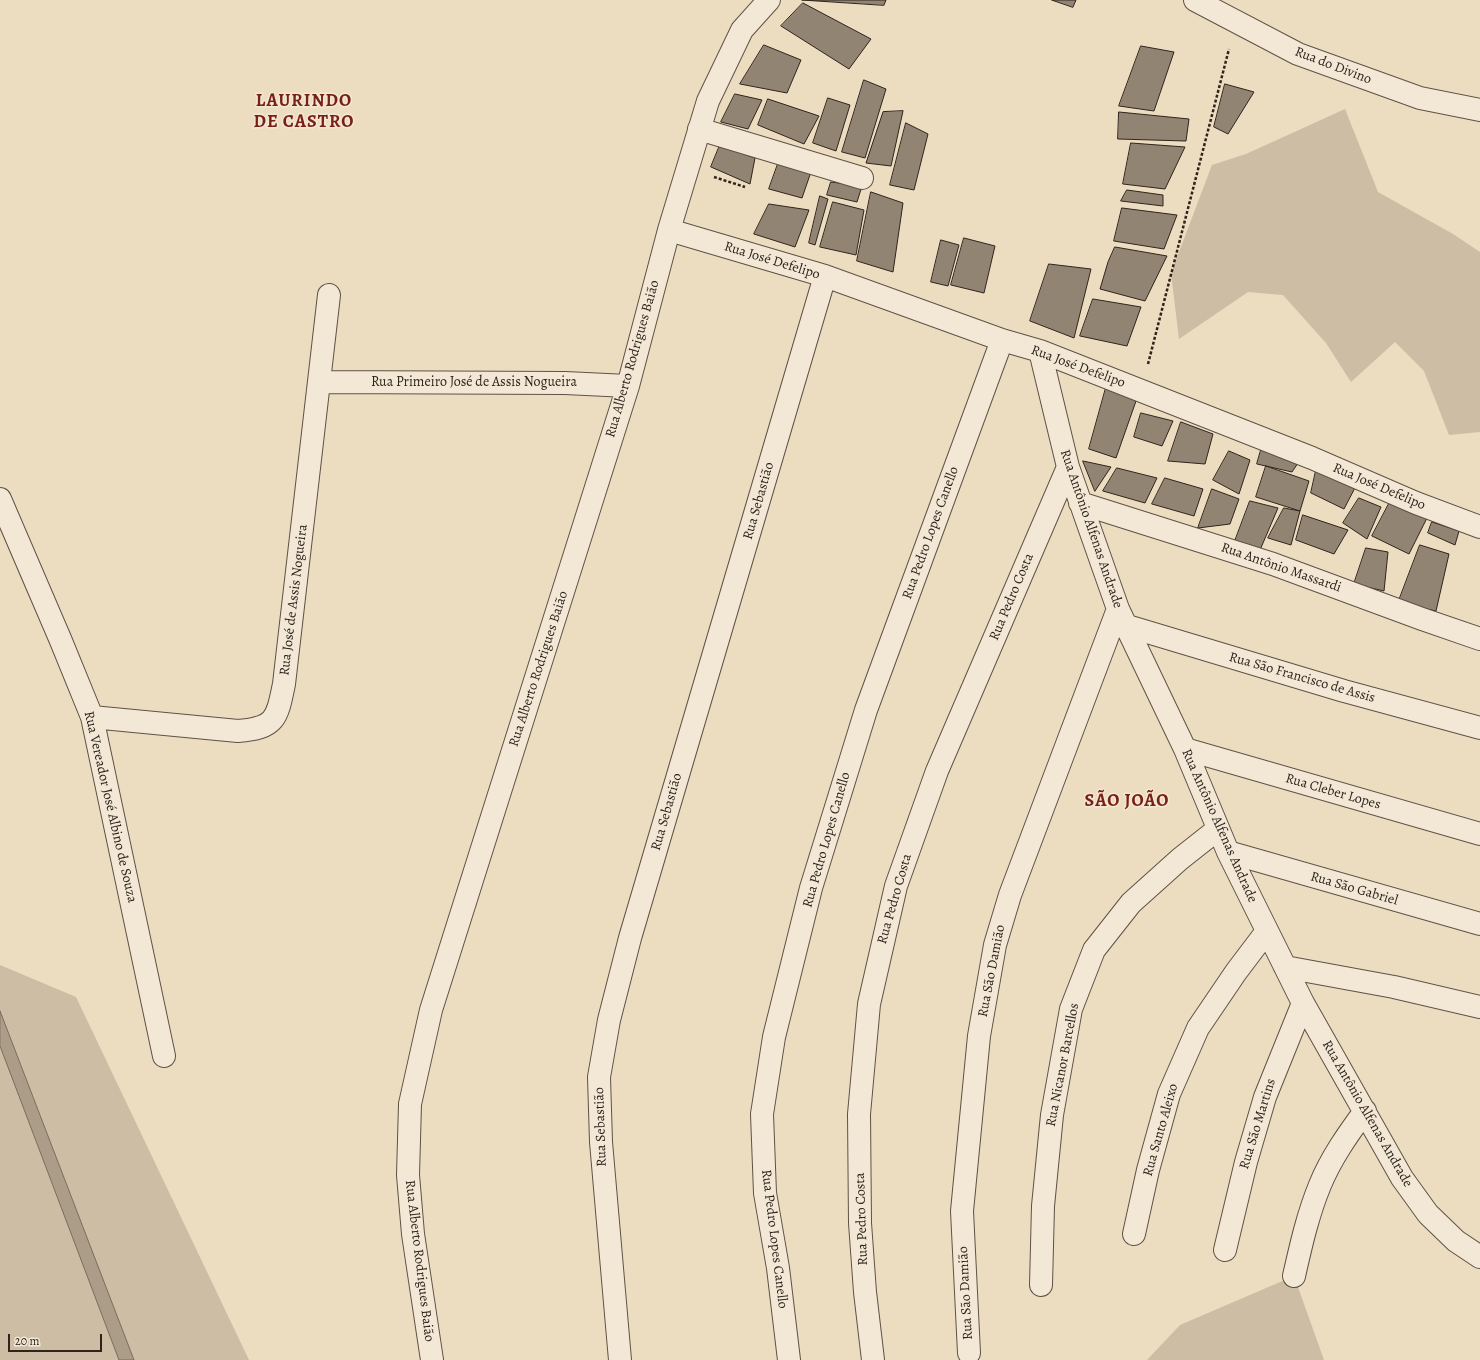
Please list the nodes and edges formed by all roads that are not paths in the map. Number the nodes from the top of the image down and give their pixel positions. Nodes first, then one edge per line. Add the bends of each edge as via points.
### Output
1 (769, 0) edge
2 (1195, 0) edge
3 (1480, 110) edge
4 (699, 129) junction
5 (862, 178) dead end
6 (669, 230) junction
7 (825, 276) junction
8 (329, 295) dead end
9 (1002, 340) junction
10 (1040, 351) junction
11 (319, 382) junction
12 (628, 386) junction
13 (1068, 467) junction
14 (0, 499) edge
15 (1080, 503) junction
16 (1480, 527) edge
17 (1121, 617) junction
18 (1480, 638) edge
19 (92, 717) junction
20 (1480, 728) edge
21 (1185, 750) junction
22 (1218, 830) junction
23 (1480, 834) edge
24 (1228, 852) junction
25 (1480, 924) edge
26 (1267, 931) junction
27 (1285, 967) junction
28 (1303, 1003) junction
29 (1480, 1008) edge
30 (164, 1056) dead end
31 (1365, 1111) junction
32 (1134, 1234) dead end
33 (1225, 1250) dead end
34 (1480, 1256) edge
35 (1294, 1276) dead end
36 (1041, 1285) dead end
37 (969, 1353) dead end
38 (432, 1360) edge
39 (620, 1360) edge
40 (789, 1360) edge
41 (873, 1360) edge

1 - 4 street, Rua Alberto Rodrigues Baião via 742,30 708,101
2 - 3 street, Rua do Divino via 1298,54 1420,98
4 - 5 street
4 - 6 street, Rua Alberto Rodrigues Baião
6 - 7 street, Rua José Defelipo
6 - 12 street, Rua Alberto Rodrigues Baião
7 - 9 street, Rua José Defelipo
7 - 39 street, Rua Sebastião via 630,938 609,1020 599,1077 601,1142
8 - 11 street, Rua José de Assis Nogueira
9 - 10 street, Rua José Defelipo
9 - 40 street, Rua Pedro Lopes Canello via 866,710 811,888 774,1037 762,1114 765,1193 778,1268
10 - 13 street, Rua Antônio Alfenas Andrade
10 - 16 street, Rua José Defelipo
11 - 12 street, Rua Primeiro José de Assis Nogueira via 565,383
11 - 19 street, Rua José de Assis Nogueira via 284,684 274,719 265,726 238,732
12 - 38 street, Rua Alberto Rodrigues Baião via 431,1010 410,1104 408,1175 413,1234
13 - 15 street, Rua Antônio Alfenas Andrade
13 - 41 street, Rua Pedro Costa via 937,771 896,886 869,1004 859,1114 860,1223
14 - 19 street, Rua Vereador José Albino de Souza
15 - 17 street, Rua Antônio Alfenas Andrade
15 - 18 street, Rua Antônio Massardi via 1273,564 1422,620
17 - 20 street, Rua São Francisco de Assis via 1344,691
17 - 21 street, Rua Antônio Alfenas Andrade
17 - 37 street, Rua São Damião via 1010,895 995,945 979,1036 962,1211
19 - 30 street, Rua Vereador José Albino de Souza
21 - 22 street, Rua Antônio Alfenas Andrade
21 - 23 street, Rua Cleber Lopes
22 - 24 street, Rua Antônio Alfenas Andrade
22 - 36 street, Rua Nicanor Barcellos via 1180,859 1131,903 1094,950 1071,1009 1052,1115 1044,1206
24 - 25 street, Rua São Gabriel
24 - 26 street, Rua Antônio Alfenas Andrade
26 - 27 street, Rua Antônio Alfenas Andrade
26 - 32 street, Rua Santo Aleixo via 1198,1028 1169,1094
27 - 28 street, Rua Antônio Alfenas Andrade
27 - 29 street
28 - 31 street, Rua Antônio Alfenas Andrade
28 - 33 street, Rua São Martins via 1264,1097
31 - 34 street, Rua Antônio Alfenas Andrade via 1402,1178 1428,1214 1456,1241
31 - 35 street via 1343,1142 1321,1183 1308,1218

